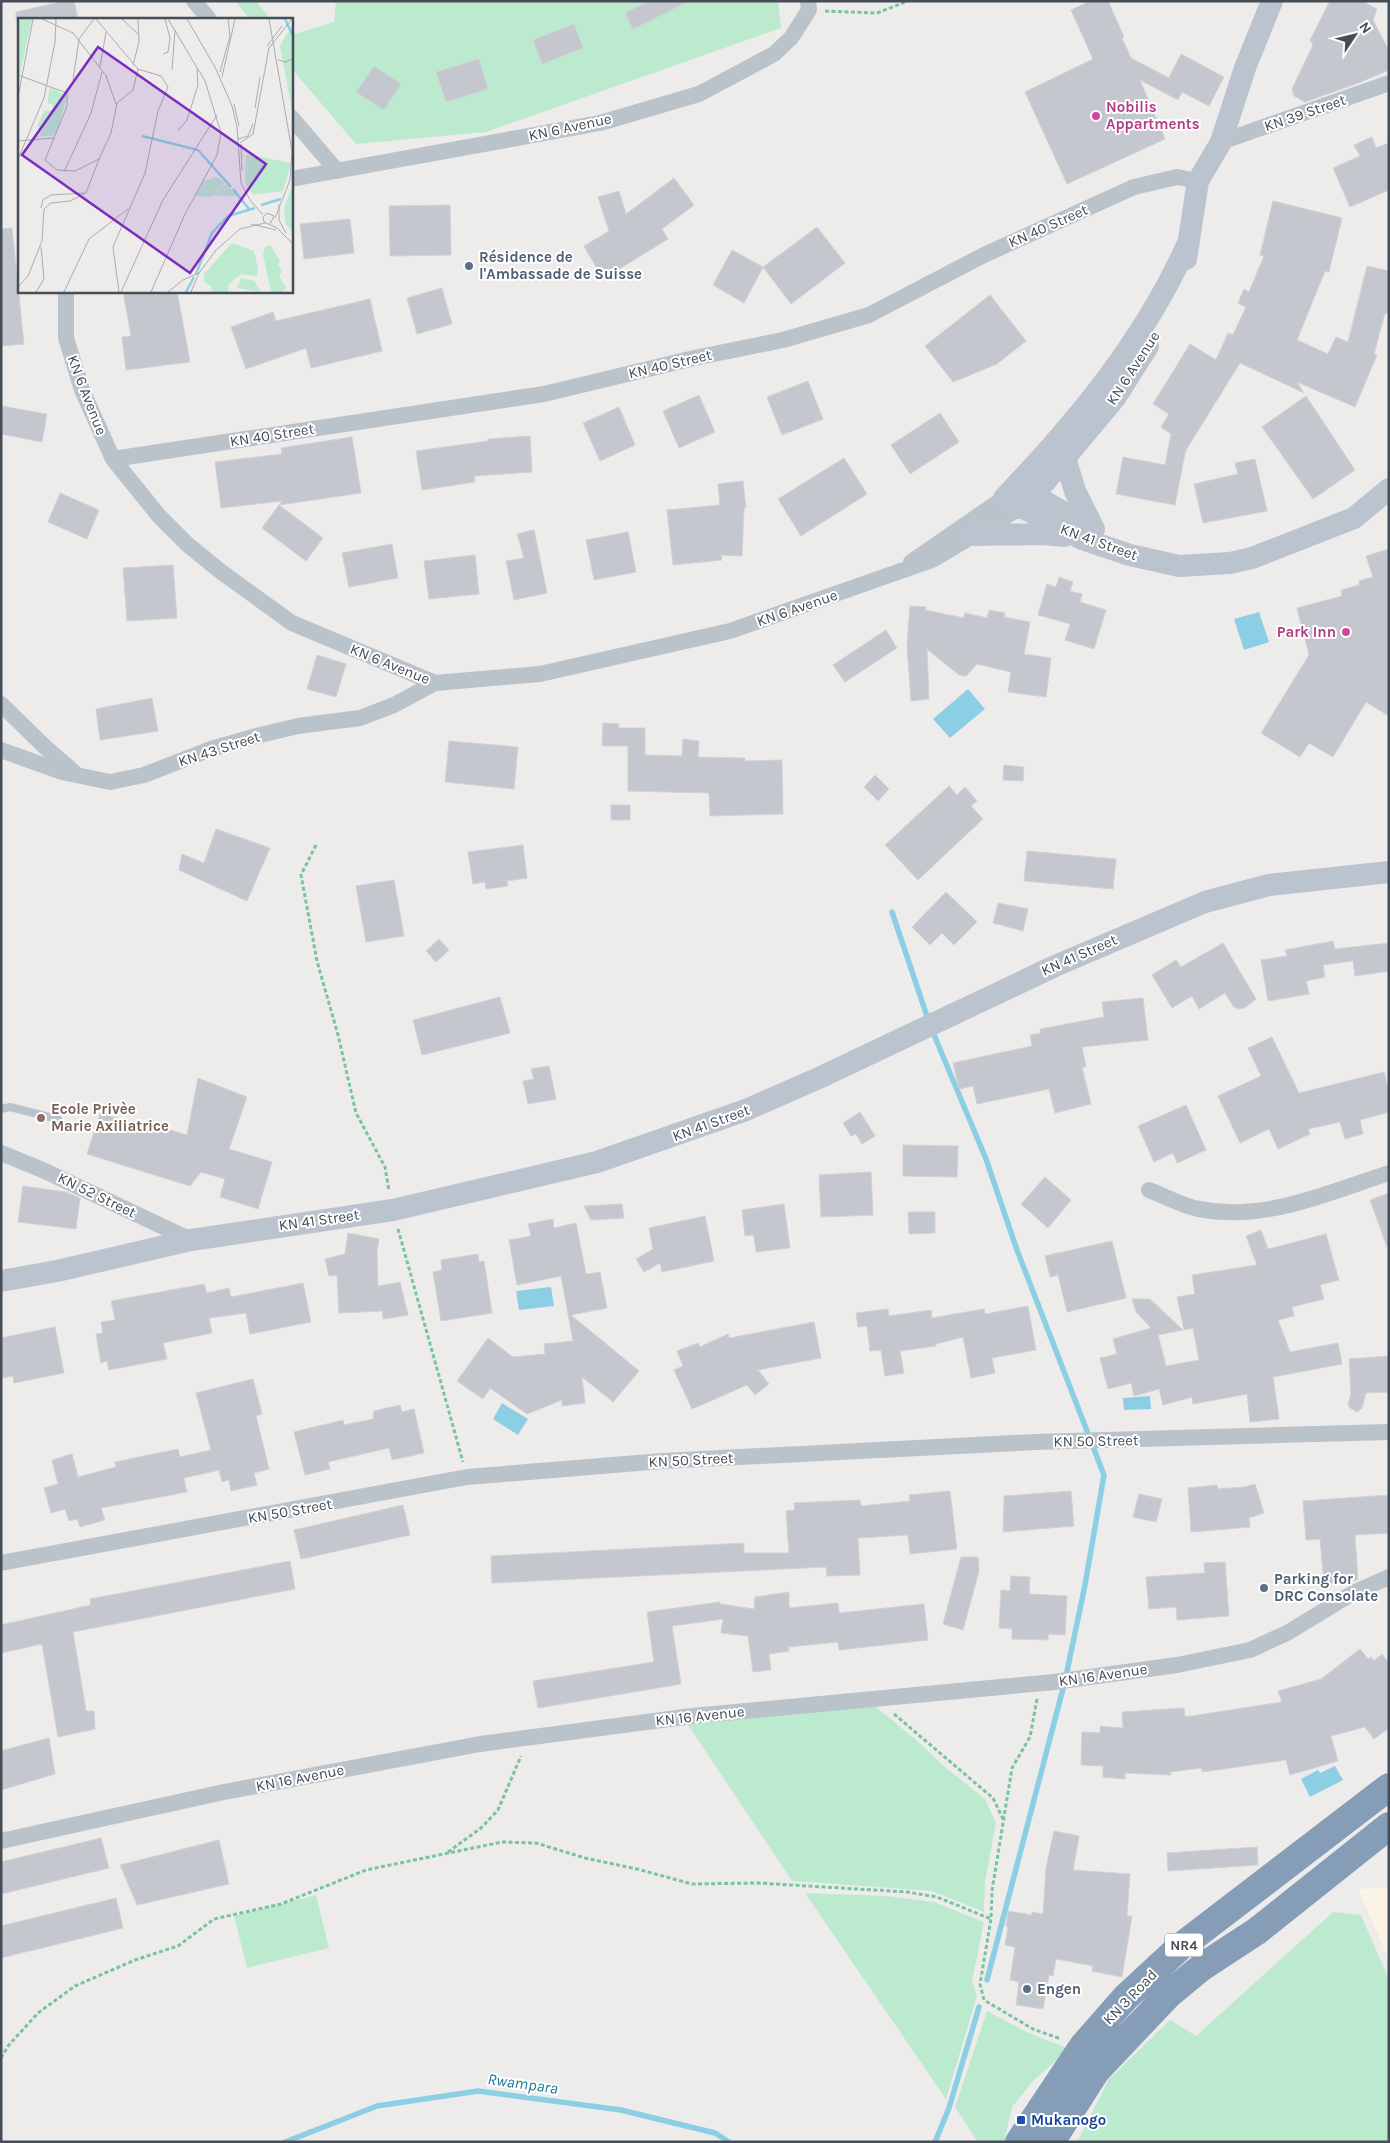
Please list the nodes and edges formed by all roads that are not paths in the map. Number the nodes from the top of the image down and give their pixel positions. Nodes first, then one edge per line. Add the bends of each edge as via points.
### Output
1 (194, 1) edge
2 (1272, 1) edge
3 (809, 6) edge
4 (208, 18) edge
5 (1389, 83) edge
6 (292, 118) edge
7 (1221, 142) junction
8 (337, 171) junction
9 (292, 179) edge
10 (1198, 181) junction
11 (1187, 246) junction
12 (66, 292) edge
13 (1065, 458) junction
14 (113, 459) junction
15 (1389, 488) edge
16 (1019, 497) junction
17 (1088, 534) junction
18 (975, 535) junction
19 (899, 571) junction
20 (435, 683) junction
21 (1, 704) edge
22 (1, 750) edge
23 (83, 781) junction
24 (1389, 872) edge
25 (1, 1109) edge
26 (58, 1120) dead end
27 (1, 1152) edge
28 (1389, 1173) edge
29 (1149, 1190) dead end
30 (191, 1240) junction
31 (1, 1281) edge
32 (1389, 1432) edge
33 (1, 1563) edge
34 (1389, 1578) edge
35 (1389, 1787) edge
36 (1389, 1826) edge
37 (1, 1841) edge
38 (1378, 1844) edge
39 (1019, 2142) edge
40 (1051, 2142) edge

1 - 4 street
2 - 7 main road, KN 6 Avenue via 1245,68
3 - 8 street, KN 6 Avenue via 791,38 774,54 699,94 600,123
5 - 7 street, KN 39 Street
6 - 8 street
7 - 10 main road, KN 6 Avenue
8 - 9 street, KN 6 Avenue
10 - 11 main road, KN 6 Avenue
10 - 14 street, KN 40 Street via 1177,177 1134,187 984,255 869,316 783,340 544,394
11 - 13 main road, KN 6 Avenue via 1184,289 1115,398
11 - 16 main road, KN 6 Avenue via 1171,281 1120,360
12 - 14 street, KN 6 Avenue via 66,338 82,390
13 - 16 main road, KN 6 Avenue
13 - 17 main road
14 - 20 street, KN 6 Avenue via 159,516 187,544 292,623
15 - 17 main road, KN 41 Street via 1354,518 1252,558 1230,563 1200,564 1180,553
16 - 17 main road, KN 41 Street
16 - 18 street, KN 6 Avenue
16 - 19 street, KN 6 Avenue via 928,549
17 - 18 main road
18 - 19 street, KN 6 Avenue via 932,560
19 - 20 street, KN 6 Avenue via 813,603 702,638 540,674
20 - 23 street, KN 43 Street via 394,705 360,718 298,726 260,735 211,749 144,775 110,782
21 - 23 street
22 - 23 street, KN 43 Street
24 - 30 main road, KN 41 Street via 1269,885 1205,902 1055,966 746,1110 596,1162 393,1210
25 - 26 lane via 10,1107
27 - 30 street, KN 52 Street
28 - 29 street via 1254,1213 1197,1209
30 - 31 main road, KN 41 Street
32 - 33 street, KN 50 Street via 1025,1443 662,1461 467,1477
34 - 37 street, KN 16 Avenue via 1352,1593 1287,1633 1250,1650 1177,1665 1043,1683 692,1716 480,1744 224,1792
35 - 39 highway, KN 3 Road / NR4 via 1180,1947 1126,1998 1083,2046
36 - 38 highway, KN 3 Road / NR4
38 - 40 highway, KN 3 Road / NR4 via 1202,1967 1168,1995 1096,2071

